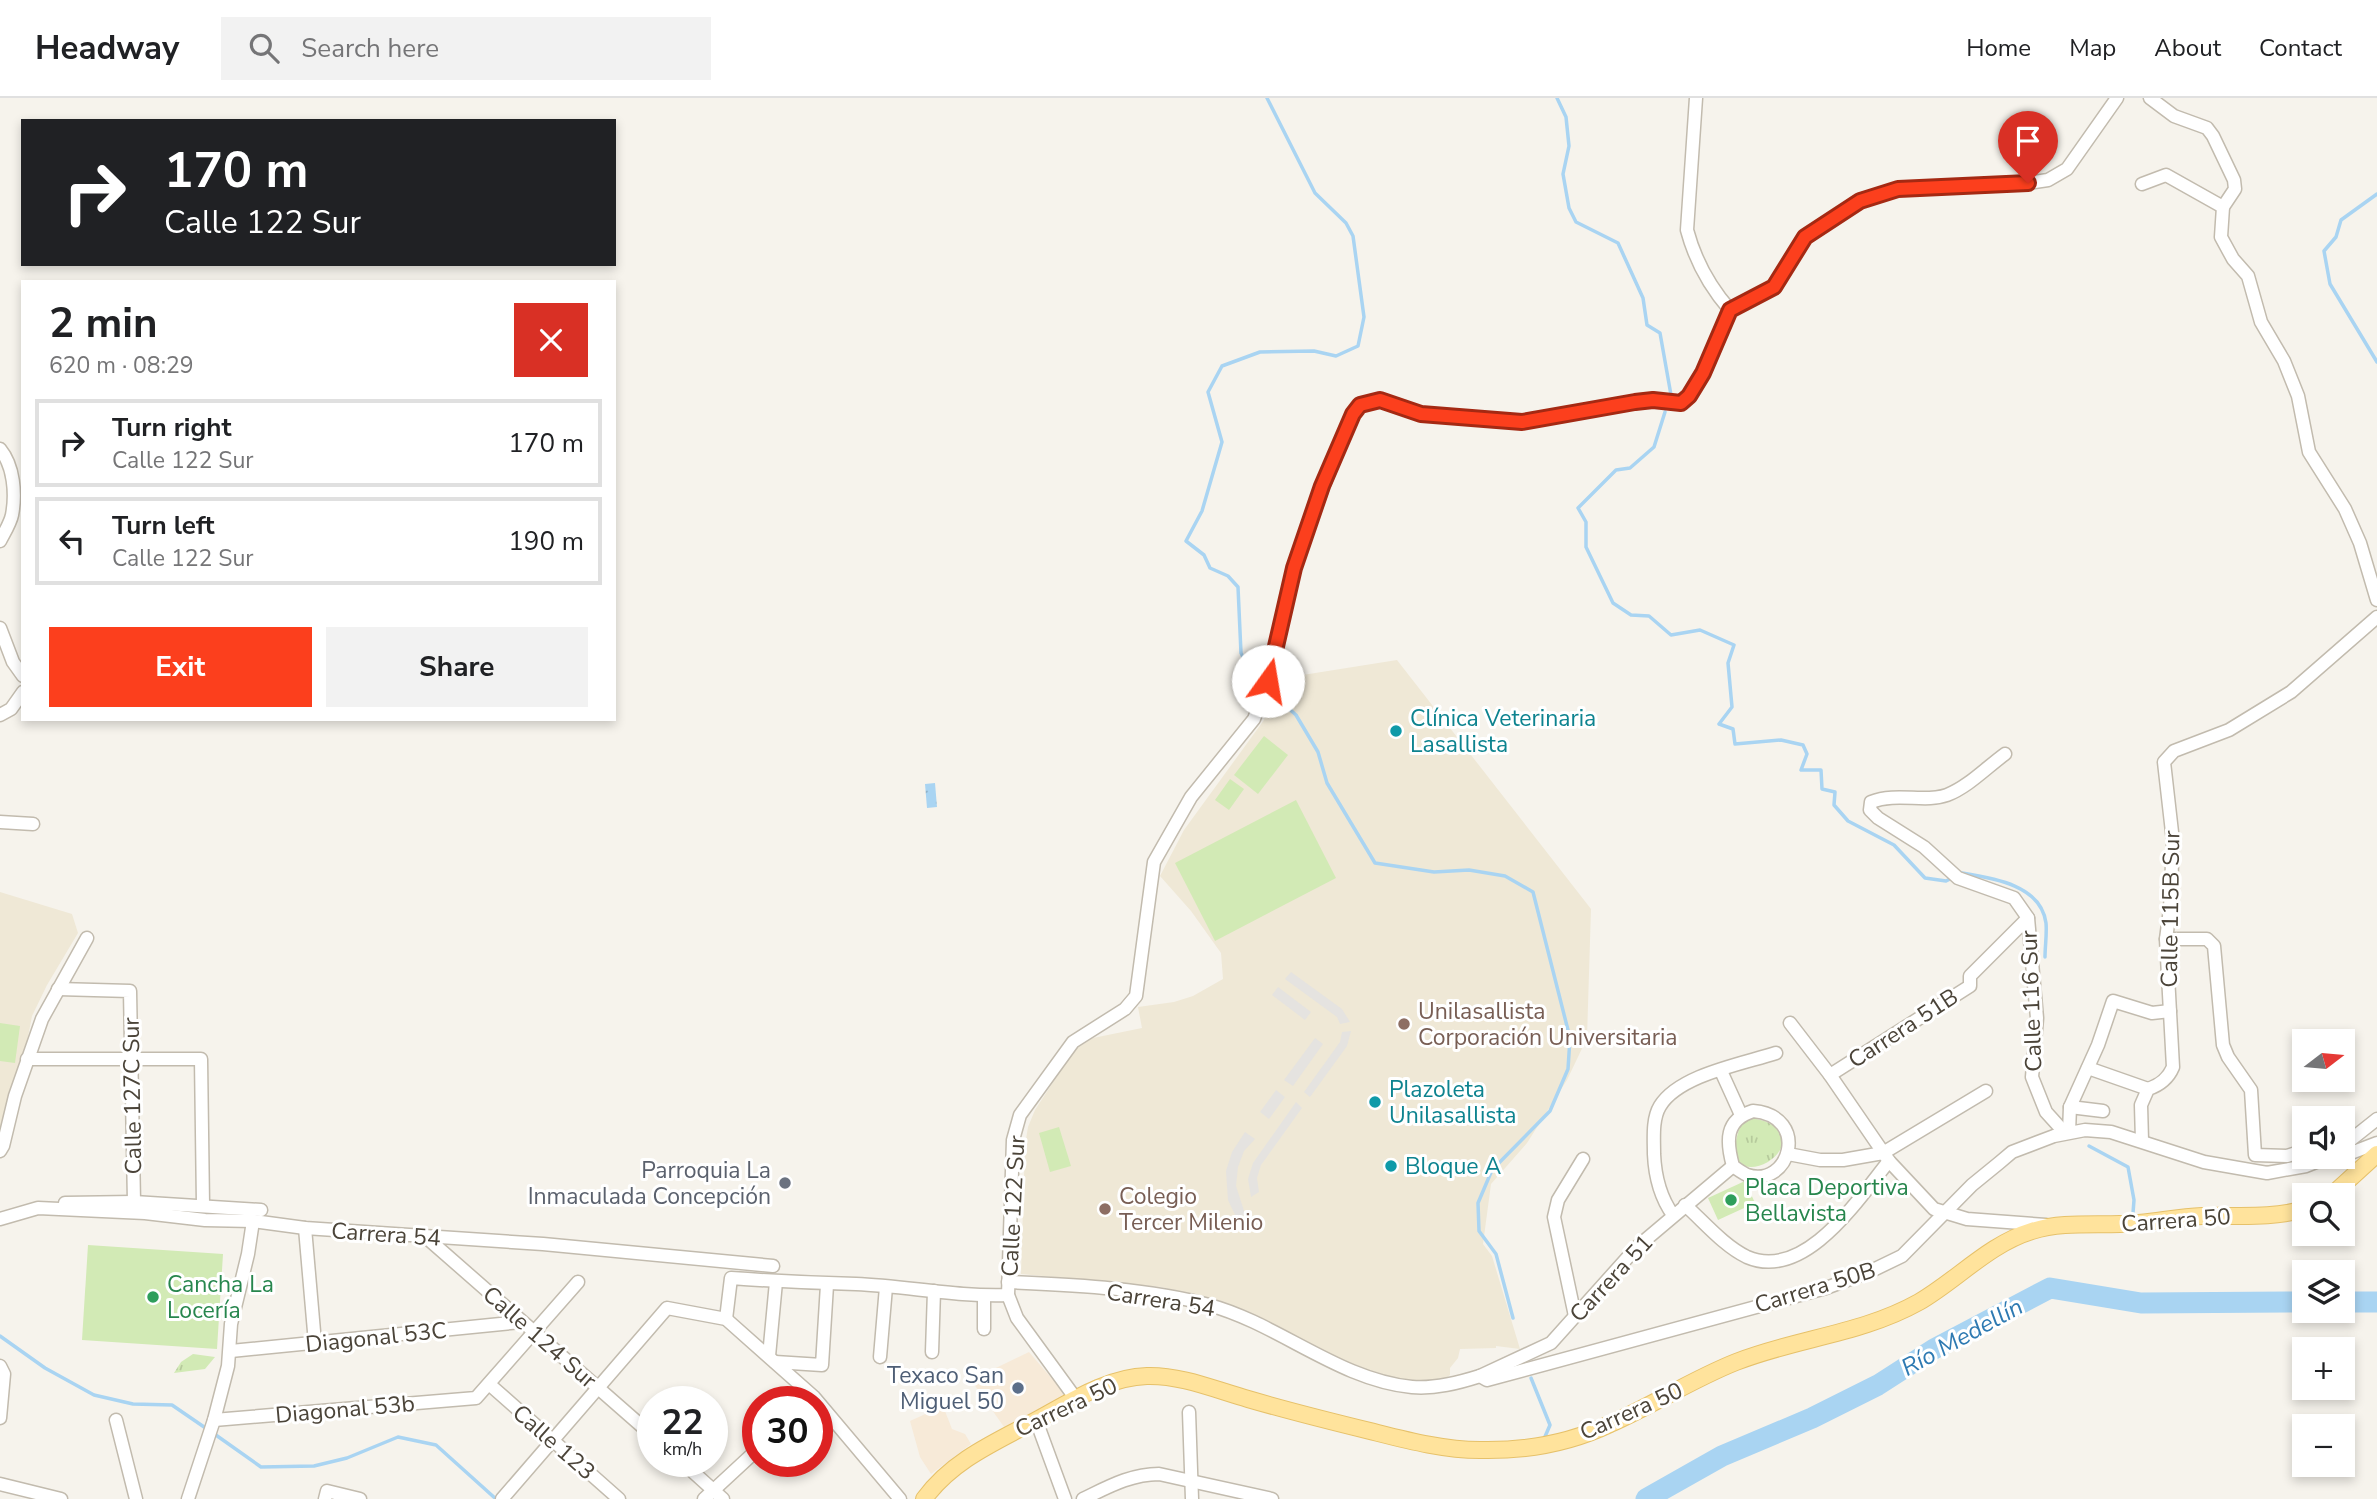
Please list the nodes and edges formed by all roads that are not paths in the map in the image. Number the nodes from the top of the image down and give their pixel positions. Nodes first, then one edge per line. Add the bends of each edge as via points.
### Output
1 (1696, 98) edge
2 (2117, 98) edge
3 (2150, 98) edge
4 (2143, 184) dead end
5 (2223, 207) junction
6 (1730, 310) junction
7 (0, 449) edge
8 (0, 541) edge
9 (2377, 600) edge
10 (2377, 617) edge
11 (0, 628) edge
12 (21, 673) edge
13 (21, 695) edge
14 (0, 715) edge
15 (2005, 754) dead end
16 (0, 822) edge
17 (33, 824) dead end
18 (2028, 918) junction
19 (87, 938) dead end
20 (2166, 939) junction
21 (58, 989) junction
22 (2170, 1011) junction
23 (1790, 1023) dead end
24 (1776, 1053) dead end
25 (27, 1059) junction
26 (132, 1059) junction
27 (2088, 1068) junction
28 (1721, 1071) junction
29 (1830, 1075) junction
30 (2148, 1089) junction
31 (1986, 1091) dead end
32 (2070, 1107) junction
33 (2104, 1111) dead end
34 (1741, 1115) junction
35 (2377, 1119) edge
36 (2067, 1133) junction
37 (2357, 1136) edge
38 (2142, 1141) junction
39 (2377, 1143) edge
40 (0, 1151) edge
41 (2355, 1151) edge
42 (1788, 1154) junction
43 (2292, 1154) edge
44 (2377, 1154) edge
45 (1886, 1157) junction
46 (1583, 1160) dead end
47 (1733, 1166) junction
48 (2292, 1167) edge
49 (2345, 1183) edge
50 (134, 1202) junction
51 (203, 1205) junction
52 (1685, 1205) junction
53 (261, 1210) dead end
54 (0, 1212) edge
55 (1946, 1213) junction
56 (2292, 1213) edge
57 (1673, 1215) junction
58 (0, 1219) edge
59 (253, 1221) junction
60 (2054, 1225) junction
61 (305, 1228) junction
62 (427, 1238) junction
63 (755, 1280) junction
64 (578, 1282) dead end
65 (776, 1282) junction
66 (827, 1285) junction
67 (886, 1287) junction
68 (1008, 1288) junction
69 (934, 1291) junction
70 (984, 1296) junction
71 (1574, 1316) junction
72 (726, 1319) junction
73 (521, 1322) junction
74 (984, 1329) dead end
75 (534, 1333) junction
76 (315, 1343) junction
77 (231, 1351) junction
78 (932, 1352) dead end
79 (880, 1357) dead end
80 (772, 1359) junction
81 (0, 1366) edge
82 (1480, 1376) junction
83 (1384, 1381) joint
84 (489, 1384) junction
85 (598, 1386) junction
86 (798, 1386) edge
87 (1076, 1399) junction
88 (1189, 1412) dead end
89 (0, 1418) edge
90 (116, 1420) dead end
91 (1036, 1420) junction
92 (637, 1421) edge
93 (214, 1422) junction
94 (833, 1424) edge
95 (553, 1441) junction
96 (742, 1466) edge
97 (696, 1477) edge
98 (1191, 1481) junction
99 (0, 1484) edge
100 (326, 1495) edge
101 (714, 1496) edge
102 (503, 1497) edge
103 (61, 1499) edge
104 (136, 1499) edge
105 (188, 1499) edge
106 (360, 1499) edge
107 (619, 1499) edge
108 (900, 1499) edge
109 (924, 1499) edge
110 (1065, 1499) edge
111 (1083, 1499) edge
112 (1192, 1499) edge
113 (1272, 1499) edge

1 - 6 street via 1687,230 1712,289
2 - 6 street via 2067,169 2048,180 1898,189 1860,201 1805,237 1774,287
3 - 5 street via 2174,117 2207,128 2213,136 2234,180 2235,189
4 - 5 street via 2166,175
5 - 9 street via 2221,237 2248,276 2261,322 2298,396 2309,452 2345,509
6 - 68 street, Calle 122 Sur via 1703,373 1681,403 1635,402 1522,422 1421,414 1380,400 1360,405 1353,414 1294,568 1268,681 1254,719 1191,797 1154,862 1136,996 1125,1009 1073,1042 1020,1115 1013,1140
7 - 8 street via 12,474 12,517
10 - 20 street, Calle 115B Sur via 2291,692 2229,730 2174,751 2164,762 2173,841
11 - 12 street
13 - 14 street
15 - 18 street, Calle 116 Sur via 1947,795 1884,797 1871,802 1870,810 1958,878 2014,898
16 - 17 street
18 - 29 street, Carrera 51B via 1970,976 1970,986
18 - 36 street, Calle 116 Sur via 2037,1018 2032,1077 2046,1112
19 - 21 street
20 - 22 street, Calle 115B Sur
20 - 43 street via 2207,939 2214,946 2223,1045 2251,1090 2254,1152 2257,1157
21 - 25 street
21 - 26 street, Calle 127C Sur via 130,991
22 - 27 street via 2152,1013 2113,1001
22 - 30 street, Calle 115B Sur via 2173,1067 2159,1085
23 - 29 street
24 - 28 street
25 - 26 street
25 - 40 street
26 - 50 street, Calle 127C Sur
26 - 51 street via 201,1059
27 - 30 street
27 - 32 street
28 - 34 street
28 - 57 street via 1685,1082 1658,1108 1655,1161 1662,1199
29 - 45 street
30 - 38 street via 2141,1105
31 - 45 street
32 - 33 street
32 - 36 street
34 - 42 street via 1754,1111 1778,1118 1790,1141
34 - 47 street via 1729,1137
35 - 37 street
36 - 38 street, Carrera 50B via 2111,1132
36 - 55 street, Carrera 50B via 2012,1152
38 - 48 street, Carrera 50B via 2204,1162 2267,1174
39 - 41 street, Carrera 50B
42 - 45 street via 1820,1160
42 - 47 street via 1779,1168 1764,1176 1748,1175
44 - 49 main road
45 - 52 street via 1841,1221 1808,1250 1784,1258 1763,1261 1748,1257
45 - 55 street via 1934,1209
46 - 71 street via 1558,1200 1554,1217
47 - 52 street, Carrera 51
50 - 51 street
50 - 54 street via 40,1203
51 - 53 street
52 - 57 street, Carrera 51
55 - 60 street via 1967,1219
55 - 82 street, Carrera 50B via 1902,1256 1840,1284 1487,1380
56 - 60 main road, Carrera 50
57 - 71 street, Carrera 51
58 - 59 street, Carrera 54 via 46,1208
59 - 61 street, Carrera 54
59 - 77 street via 231,1324
60 - 87 main road, Carrera 50 via 1996,1248 1922,1301 1897,1313 1841,1334 1735,1363 1606,1426 1548,1444 1478,1450 1438,1446 1163,1377 1113,1382
61 - 62 street, Carrera 54
61 - 76 street
62 - 63 street, Carrera 54 via 773,1266
62 - 73 street, Calle 124 Sur
63 - 65 street, Carrera 54
63 - 72 street, Carrera 54 via 731,1278
64 - 75 street
65 - 66 street, Carrera 54
65 - 80 street
66 - 67 street, Carrera 54
66 - 80 street via 822,1365
67 - 69 street, Carrera 54
67 - 79 street
68 - 70 street, Carrera 54
68 - 83 street, Carrera 54 via 1149,1293 1208,1305 1258,1322 1339,1365
68 - 87 street, Calle 122 Sur via 1017,1318
69 - 70 street, Carrera 54
69 - 78 street
70 - 74 street
71 - 82 street, Carrera 51 via 1552,1342
72 - 80 street
72 - 85 street via 667,1308
73 - 75 street, Calle 124 Sur
73 - 76 street, Diagonal 53C
75 - 84 street
75 - 85 street, Calle 124 Sur
76 - 77 street, Diagonal 53C
77 - 93 street
80 - 86 street
81 - 89 street via 4,1374
82 - 83 street, Carrera 50B via 1431,1387
84 - 93 street, Diagonal 53b via 475,1398
84 - 95 street, Calle 123
85 - 92 street, Calle 124 Sur
85 - 95 street
87 - 91 main road, Carrera 50
88 - 98 street
90 - 104 street
91 - 109 main road, Carrera 50 via 959,1463
91 - 110 street
93 - 105 street
94 - 108 street
95 - 102 street
95 - 107 street, Calle 123
96 - 101 street
97 - 101 street
98 - 111 street via 1143,1474
98 - 112 street
98 - 113 street
99 - 103 street
100 - 106 street

